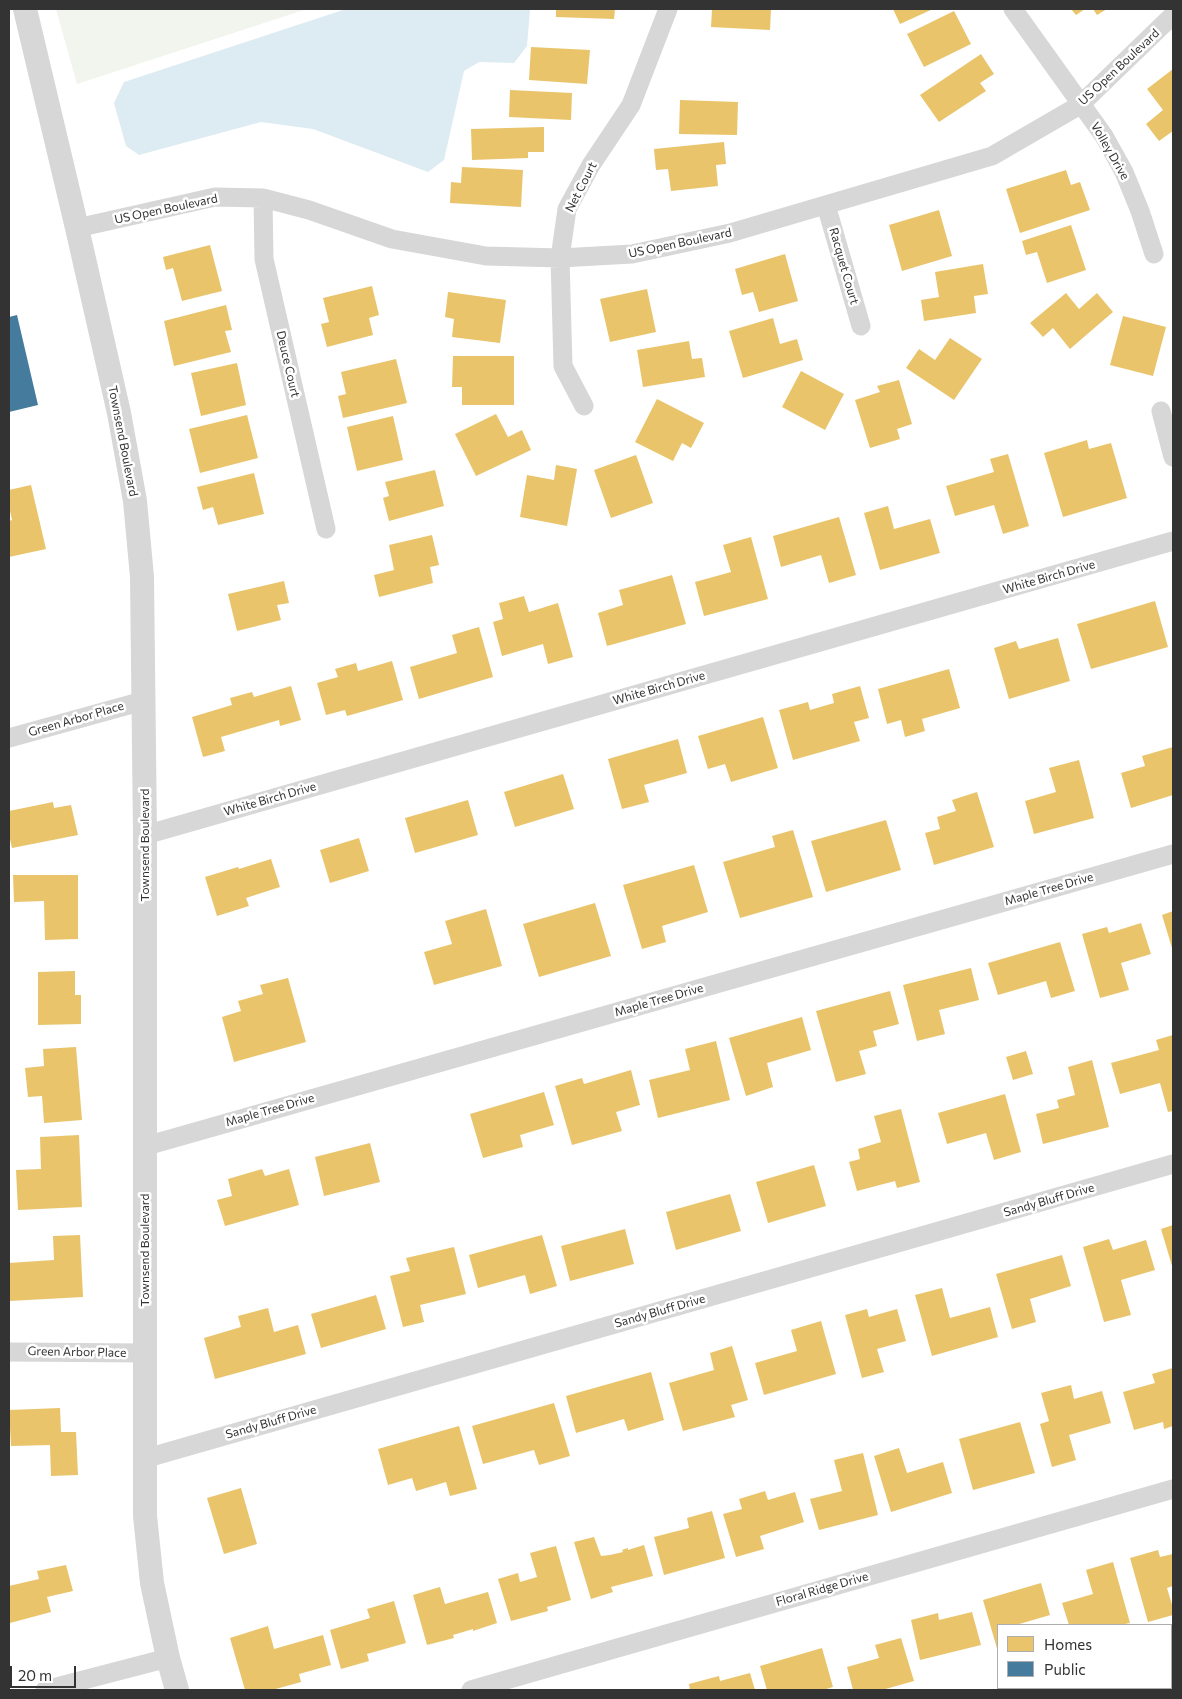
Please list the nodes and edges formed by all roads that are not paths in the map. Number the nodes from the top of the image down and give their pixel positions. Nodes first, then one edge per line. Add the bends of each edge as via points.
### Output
1 (25, 9) edge
2 (668, 9) edge
3 (1013, 9) edge
4 (1173, 15) edge
5 (1080, 104) junction
6 (264, 198) junction
7 (826, 205) junction
8 (77, 228) junction
9 (1154, 254) dead end
10 (560, 258) junction
11 (862, 326) dead end
12 (584, 406) dead end
13 (1161, 411) dead end
14 (1173, 457) edge
15 (326, 529) dead end
16 (1173, 541) edge
17 (143, 701) junction
18 (9, 738) edge
19 (145, 835) junction
20 (1173, 854) edge
21 (146, 1146) junction
22 (1173, 1164) edge
23 (9, 1352) edge
24 (145, 1353) junction
25 (146, 1458) junction
26 (1173, 1489) edge
27 (168, 1658) junction
28 (45, 1690) edge
29 (177, 1690) edge
30 (471, 1690) edge

1 - 8 street, Townsend Boulevard
2 - 10 street, Net Court via 631,105 591,165 567,209
3 - 5 street, Volley Drive
4 - 5 street, US Open Boulevard
5 - 7 street, US Open Boulevard via 992,156
5 - 9 street, Volley Drive via 1104,136 1124,172
6 - 8 street, US Open Boulevard via 215,197
6 - 10 street, US Open Boulevard via 392,239 486,256
6 - 15 street, Deuce Court via 264,259
7 - 10 street, US Open Boulevard via 730,233 632,254
7 - 11 street, Racquet Court
8 - 17 street, Townsend Boulevard via 119,412 135,501 142,577
10 - 12 street, Net Court via 562,366
13 - 14 street
16 - 19 street, White Birch Drive
17 - 18 street, Green Arbor Place
17 - 19 street, Townsend Boulevard
19 - 21 street, Townsend Boulevard
20 - 21 street, Maple Tree Drive
21 - 24 street, Townsend Boulevard
22 - 25 street, Sandy Bluff Drive
23 - 24 street, Green Arbor Place
24 - 25 street, Townsend Boulevard
25 - 27 street, Townsend Boulevard via 145,1516 152,1583
26 - 30 street, Floral Ridge Drive
27 - 28 street
27 - 29 street, Townsend Boulevard

